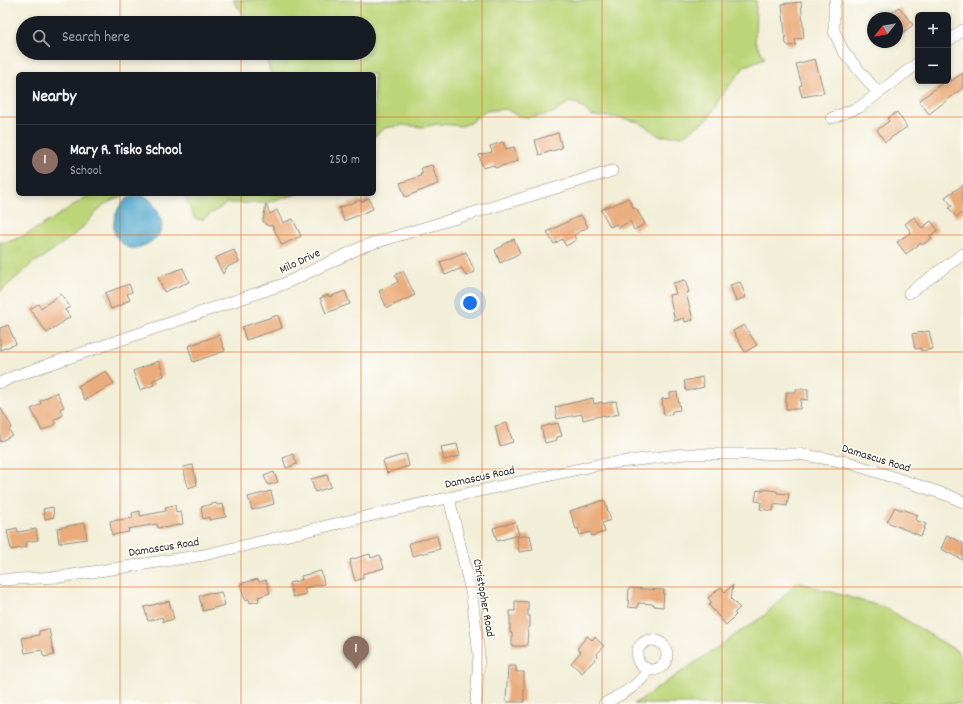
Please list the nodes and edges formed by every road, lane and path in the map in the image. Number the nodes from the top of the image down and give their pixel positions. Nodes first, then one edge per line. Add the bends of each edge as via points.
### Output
1 (836, 0) edge
2 (963, 30) edge
3 (951, 39) edge
4 (915, 65) edge
5 (878, 93) junction
6 (832, 118) dead end
7 (612, 171) dead end
8 (963, 254) edge
9 (908, 293) dead end
10 (0, 383) edge
11 (449, 498) junction
12 (963, 502) edge
13 (0, 580) edge
14 (648, 669) dead end
15 (476, 704) edge
16 (604, 704) edge

1 - 5 street via 834,32 844,51
2 - 3 street
4 - 5 street
5 - 6 street via 860,106
7 - 10 street, Milo Drive via 364,246 284,284
8 - 9 street
11 - 12 street, Damascus Road via 598,465 685,454 798,454 847,462
11 - 13 street, Damascus Road via 204,555 59,577
11 - 15 street, Christopher Road via 472,596 479,655
14 - 16 street via 646,675 631,688

